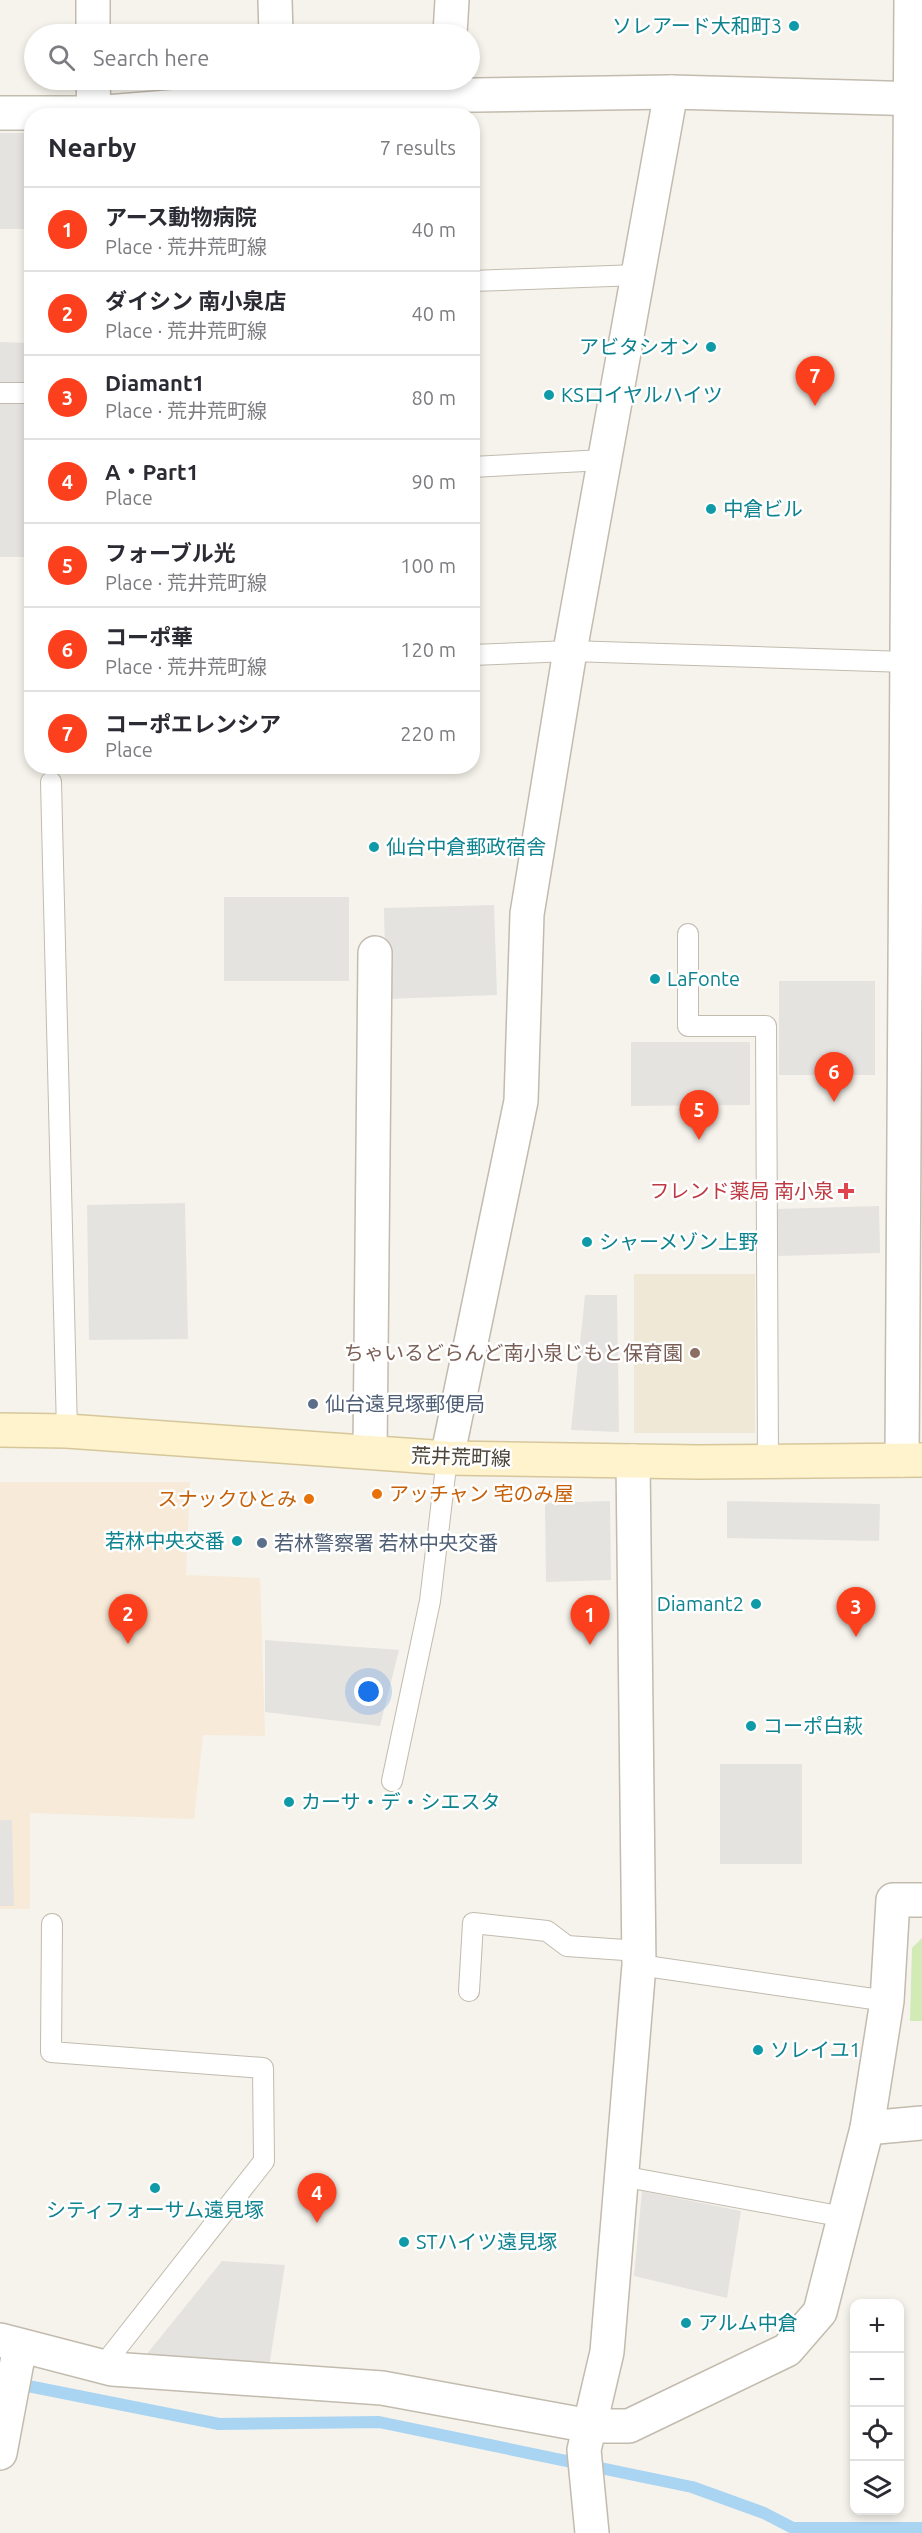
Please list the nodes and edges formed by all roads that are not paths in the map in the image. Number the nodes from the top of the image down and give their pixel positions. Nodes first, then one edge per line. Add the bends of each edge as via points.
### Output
1 (93, 0) edge
2 (275, 0) edge
3 (452, 0) edge
4 (911, 0) edge
5 (93, 24) edge
6 (276, 24) edge
7 (451, 24) edge
8 (480, 89) edge
9 (93, 90) edge
10 (269, 90) edge
11 (671, 92) junction
12 (915, 99) edge
13 (94, 108) edge
14 (132, 108) edge
15 (0, 113) edge
16 (24, 113) edge
17 (638, 275) junction
18 (480, 282) edge
19 (0, 393) edge
20 (24, 393) edge
21 (915, 440) edge
22 (604, 460) junction
23 (480, 467) edge
24 (570, 651) junction
25 (480, 655) edge
26 (906, 662) junction
27 (51, 782) dead end
28 (688, 933) dead end
29 (375, 953) dead end
30 (913, 1054) edge
31 (0, 1430) edge
32 (67, 1431) junction
33 (370, 1452) junction
34 (447, 1458) junction
35 (912, 1460) edge
36 (633, 1461) junction
37 (768, 1461) junction
38 (392, 1781) dead end
39 (922, 1900) edge
40 (52, 1924) dead end
41 (639, 1958) junction
42 (468, 1991) dead end
43 (887, 2001) junction
44 (922, 2123) edge
45 (867, 2128) junction
46 (621, 2176) junction
47 (844, 2217) junction
48 (12, 2350) edge
49 (102, 2367) junction
50 (587, 2438) junction
51 (0, 2453) edge
52 (592, 2533) edge

1 - 5 street
2 - 6 street
3 - 7 street
4 - 12 street
8 - 11 street
9 - 13 street
10 - 14 street
11 - 12 street
11 - 17 street
12 - 21 street
15 - 16 street
17 - 18 lane
17 - 22 street
19 - 20 lane
21 - 26 street
22 - 23 lane
22 - 24 street
24 - 25 lane
24 - 26 lane
24 - 34 street via 527,914 521,1101
26 - 30 street
27 - 32 lane
28 - 37 lane via 688,1026 766,1026
29 - 33 street
30 - 35 street
31 - 32 main road, 荒井荒町線
32 - 33 main road, 荒井荒町線
33 - 34 main road, 荒井荒町線
34 - 36 main road, 荒井荒町線
34 - 38 lane via 430,1601
35 - 37 main road, 荒井荒町線
36 - 37 main road, 荒井荒町線
36 - 41 street
39 - 43 street via 893,1900
40 - 49 lane via 51,2052 263,2068 264,2161
41 - 42 lane via 567,1946 547,1931 473,1923
41 - 43 lane
41 - 46 street
43 - 45 street
44 - 45 street
45 - 47 street
46 - 47 lane
46 - 50 street via 607,2352
47 - 50 street via 820,2312 787,2350 629,2426
48 - 49 street
48 - 51 street via 9,2402
49 - 50 street via 382,2388
50 - 52 street

